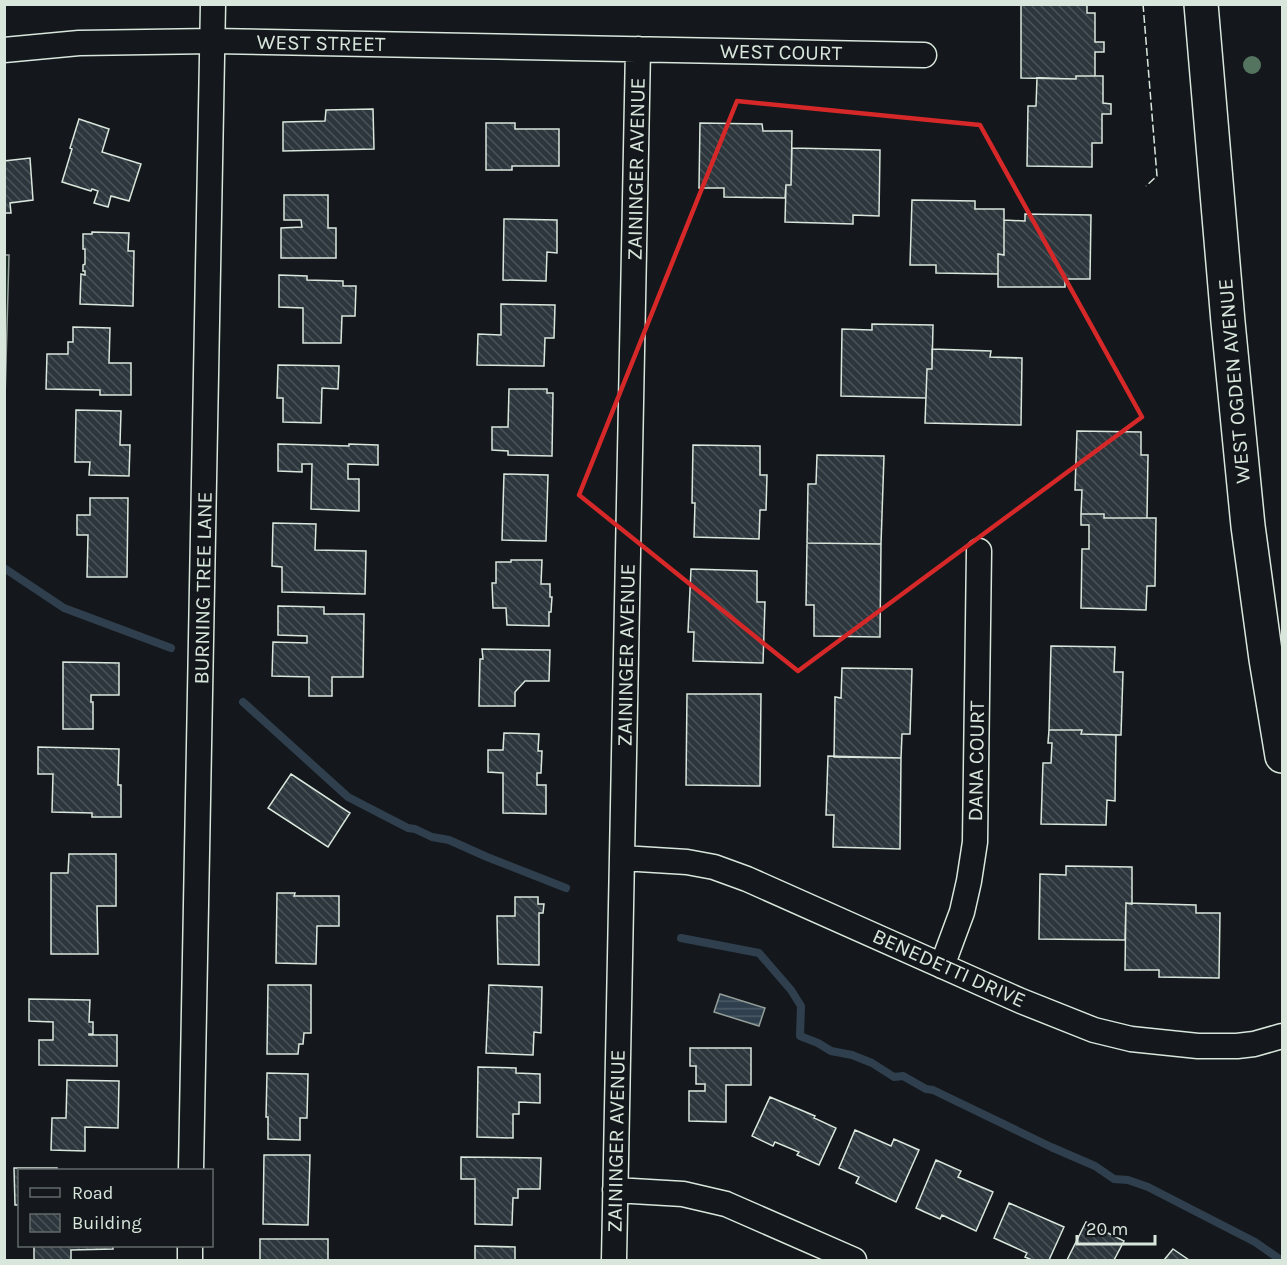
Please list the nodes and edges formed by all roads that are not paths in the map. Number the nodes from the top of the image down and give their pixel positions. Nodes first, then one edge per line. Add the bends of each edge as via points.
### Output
1 (213, 4) edge
2 (1202, 4) edge
3 (213, 41) junction
4 (638, 49) junction
5 (4, 50) edge
6 (924, 55) dead end
7 (979, 551) dead end
8 (1282, 756) edge
9 (622, 858) junction
10 (942, 966) junction
11 (1282, 1036) edge
12 (191, 1169) edge
13 (615, 1190) junction
14 (614, 1260) edge
15 (854, 1260) edge

1 - 3 street, BURNING TREE LANE
2 - 8 main road, WEST OGDEN AVENUE via 1248,526
3 - 4 street, WEST STREET
3 - 5 street, WEST STREET via 79,43
3 - 12 street, BURNING TREE LANE
4 - 6 street, WEST COURT
4 - 9 street, ZAININGER AVENUE
7 - 10 street, DANA COURT via 975,842 962,912
9 - 10 street, BENEDETTI DRIVE via 714,867
9 - 13 street, ZAININGER AVENUE
10 - 11 street, BENEDETTI DRIVE via 1021,1001 1131,1039 1237,1046
13 - 14 street, ZAININGER AVENUE
13 - 15 street via 684,1194 726,1203

